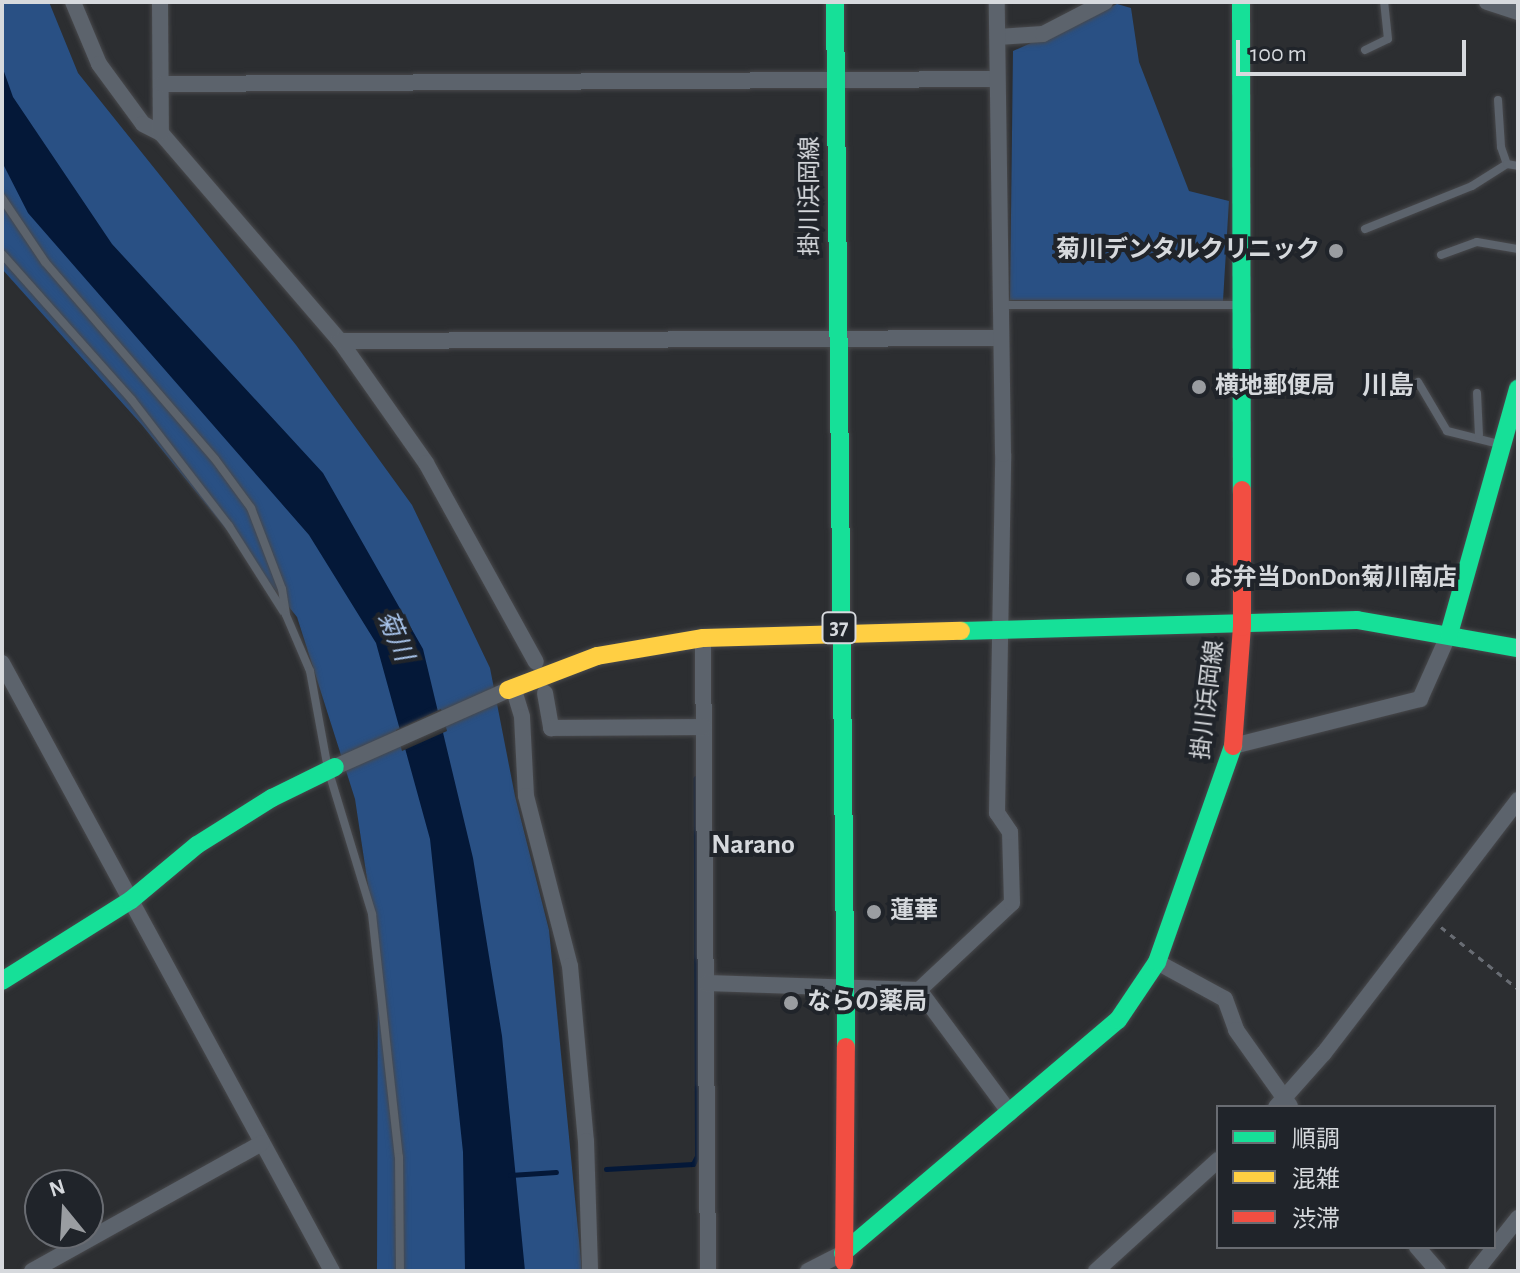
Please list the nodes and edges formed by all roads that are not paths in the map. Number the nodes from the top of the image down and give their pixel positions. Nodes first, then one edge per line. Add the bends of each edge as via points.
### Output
1 (73, 2) edge
2 (160, 2) edge
3 (835, 2) edge
4 (997, 2) edge
5 (1105, 2) edge
6 (1241, 2) edge
7 (1384, 2) edge
8 (1487, 2) edge
9 (1518, 12) edge
10 (998, 37) junction
11 (1365, 50) dead end
12 (996, 79) junction
13 (835, 81) junction
14 (162, 84) junction
15 (1498, 100) dead end
16 (161, 133) junction
17 (1507, 164) junction
18 (1518, 166) edge
19 (2, 198) edge
20 (1365, 229) dead end
21 (1518, 249) edge
22 (2, 254) edge
23 (1441, 255) dead end
24 (999, 305) junction
25 (1241, 305) junction
26 (999, 338) junction
27 (836, 339) junction
28 (340, 341) junction
29 (1418, 382) dead end
30 (1518, 388) edge
31 (1477, 393) dead end
32 (1509, 431) edge
33 (1479, 435) junction
34 (286, 615) junction
35 (1242, 627) junction
36 (1002, 632) junction
37 (839, 634) junction
38 (1449, 634) junction
39 (703, 638) junction
40 (1518, 648) edge
41 (536, 662) dead end
42 (3, 670) edge
43 (511, 688) junction
44 (545, 693) dead end
45 (704, 727) junction
46 (1233, 746) junction
47 (331, 768) junction
48 (1518, 800) edge
49 (131, 900) junction
50 (1157, 962) junction
51 (2, 981) edge
52 (707, 983) junction
53 (847, 984) junction
54 (919, 990) junction
55 (1284, 1105) edge
56 (1010, 1113) junction
57 (262, 1143) junction
58 (1216, 1162) edge
59 (1518, 1218) edge
60 (1496, 1246) edge
61 (1419, 1249) edge
62 (1493, 1249) edge
63 (844, 1262) edge
64 (32, 1271) edge
65 (332, 1271) edge
66 (400, 1271) edge
67 (590, 1271) edge
68 (708, 1271) edge
69 (808, 1271) edge
70 (1096, 1271) edge
71 (1438, 1271) edge
72 (1476, 1271) edge

1 - 16 street via 99,64 143,124
2 - 14 street
3 - 13 main road, 掛川浜岡線 / 37
4 - 10 street
5 - 10 street via 1043,34
6 - 25 main road, 掛川浜岡線
7 - 11 lane via 1388,39
8 - 9 street
10 - 12 street
12 - 13 street
12 - 24 street
13 - 14 street
13 - 27 main road, 掛川浜岡線 / 37
14 - 16 street
15 - 17 lane
16 - 28 street
17 - 18 lane
17 - 20 lane via 1472,186
19 - 34 lane via 45,262 251,508 282,589
21 - 23 lane via 1477,242
22 - 34 lane via 141,413 229,526
24 - 25 lane
24 - 26 street
25 - 35 main road, 掛川浜岡線
26 - 27 street
26 - 36 street
27 - 28 street
27 - 37 main road, 掛川浜岡線 / 37
28 - 41 street via 426,463
29 - 33 lane via 1447,431
30 - 32 main road
31 - 33 lane
32 - 33 lane
32 - 38 main road
34 - 47 lane via 310,671
35 - 36 main road
35 - 38 main road via 1357,620
35 - 46 main road, 掛川浜岡線
36 - 37 main road
36 - 54 street via 997,813 1010,832 1012,903
37 - 39 main road
37 - 53 main road, 掛川浜岡線 / 37
38 - 40 main road
38 - 46 street via 1420,699
39 - 43 main road via 597,656
39 - 45 street
42 - 49 street
43 - 47 street
43 - 67 street via 522,717 526,796 570,966 586,1141
44 - 45 street via 551,728
45 - 52 street
46 - 50 main road, 掛川浜岡線
47 - 49 main road via 197,845
47 - 66 lane via 372,914 399,1157
48 - 55 street
49 - 51 main road
49 - 57 street
50 - 55 street via 1225,999 1236,1030
50 - 56 main road, 掛川浜岡線 via 1118,1020
52 - 53 street
52 - 68 street
53 - 54 street
53 - 63 main road, 掛川浜岡線 / 37
54 - 56 street
56 - 63 main road, 掛川浜岡線
57 - 64 street
57 - 65 street
58 - 70 street
59 - 60 street
61 - 71 street
62 - 72 street
63 - 69 street

